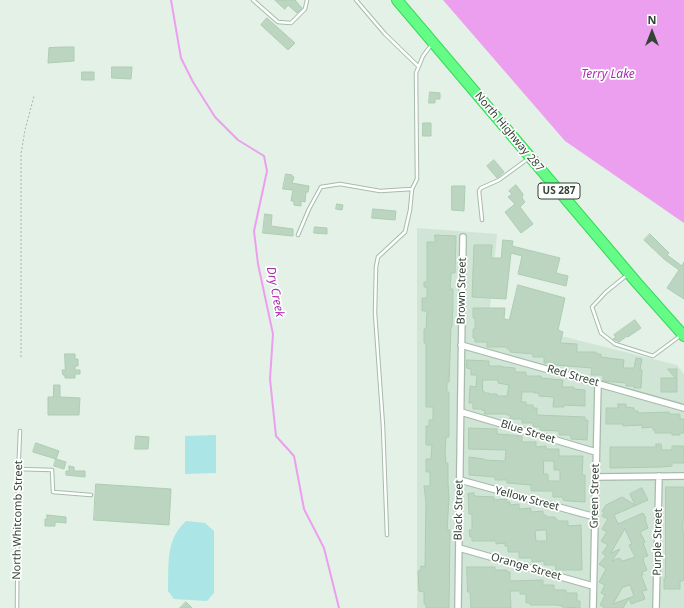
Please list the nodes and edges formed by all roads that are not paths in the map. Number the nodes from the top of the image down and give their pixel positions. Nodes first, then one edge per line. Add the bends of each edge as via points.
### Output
1 (253, 0) edge
2 (307, 0) edge
3 (356, 0) edge
4 (397, 0) edge
5 (433, 42) junction
6 (419, 66) junction
7 (531, 157) junction
8 (412, 189) junction
9 (482, 220) dead end
10 (298, 235) dead end
11 (463, 237) dead end
12 (629, 274) junction
13 (683, 335) edge
14 (461, 345) junction
15 (598, 384) junction
16 (684, 408) edge
17 (460, 412) junction
18 (20, 431) dead end
19 (596, 452) junction
20 (18, 469) junction
21 (596, 476) junction
22 (659, 476) junction
23 (684, 476) edge
24 (460, 480) junction
25 (91, 495) dead end
26 (595, 517) junction
27 (387, 535) dead end
28 (459, 548) junction
29 (593, 586) junction
30 (17, 608) edge
31 (458, 608) edge
32 (593, 608) edge
33 (656, 608) edge

1 - 2 lane via 278,22 291,23 305,9
3 - 6 lane via 385,34
4 - 5 highway, North Highway 287 / US 287
5 - 6 lane
5 - 7 highway, North Highway 287 / US 287
6 - 8 lane via 416,72 417,179
7 - 9 lane via 498,180 481,188 479,191
7 - 12 highway, North Highway 287 / US 287
8 - 10 lane via 380,190 340,184 321,187
8 - 27 lane via 404,232 378,257 376,267 375,313
11 - 14 street, Brown Street
12 - 13 highway, North Highway 287 / US 287
12 - 13 lane via 592,307 602,333 615,344 653,356
14 - 15 street, Red Street
14 - 17 street, Brown Street
15 - 16 street, Red Street
15 - 19 street, Green Street
17 - 19 street, Blue Street
17 - 24 street, Black Street
18 - 20 lane, North Whitcomb Street
19 - 21 street, Green Street
20 - 25 lane via 52,470 53,492
20 - 30 lane, North Whitcomb Street
21 - 22 street
21 - 26 street, Green Street
22 - 23 street
22 - 33 street, Purple Street
24 - 26 street, Yellow Street
24 - 28 street, Black Street
26 - 29 street, Green Street
28 - 29 street, Orange Street
28 - 31 street, Black Street
29 - 32 street, Green Street

